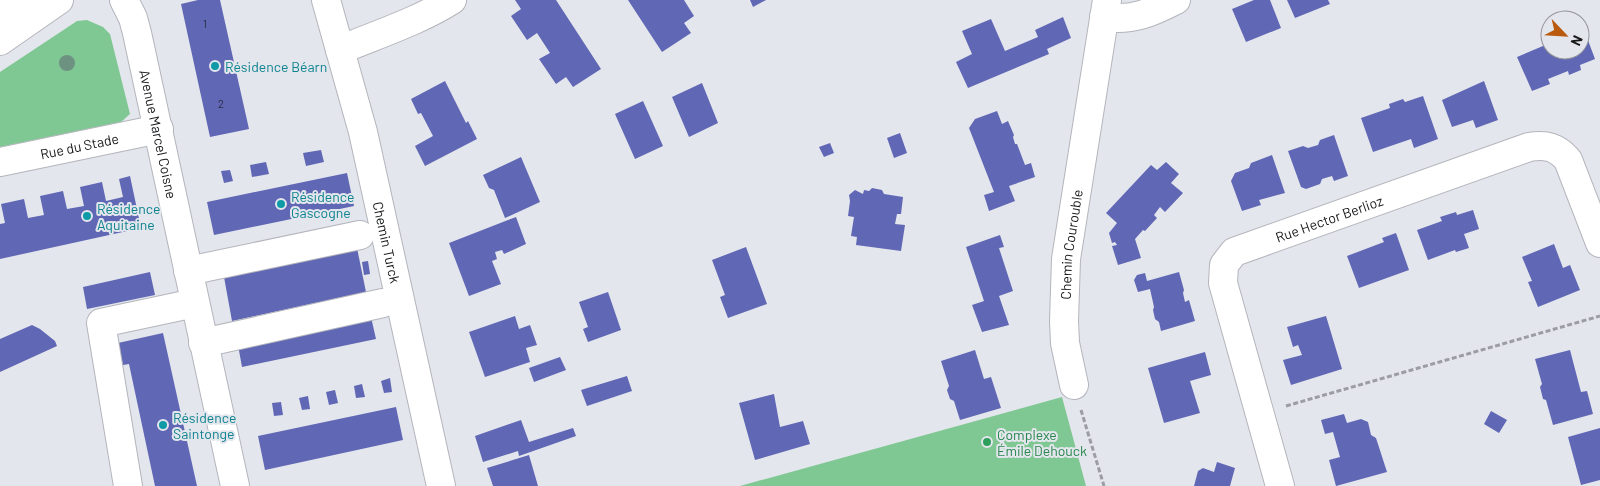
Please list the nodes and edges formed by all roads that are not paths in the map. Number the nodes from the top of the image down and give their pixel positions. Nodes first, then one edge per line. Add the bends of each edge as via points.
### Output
1 (23, 0) edge
2 (59, 0) edge
3 (124, 0) edge
4 (326, 0) edge
5 (452, 0) edge
6 (1176, 0) edge
7 (1106, 8) edge
8 (1, 31) edge
9 (340, 50) junction
10 (159, 129) junction
11 (0, 162) edge
12 (360, 235) dead end
13 (1600, 243) edge
14 (188, 270) junction
15 (195, 303) junction
16 (383, 303) dead end
17 (203, 343) junction
18 (1074, 385) road end
19 (128, 486) edge
20 (235, 486) edge
21 (441, 486) edge
22 (1280, 486) edge

1 - 8 street
2 - 8 street
3 - 10 street, Avenue Marcel Coisne via 133,18
4 - 9 street, Chemin Turck
5 - 9 street via 408,24
6 - 7 street via 1142,15 1120,19
7 - 18 street, Chemin Courouble via 1066,259 1065,343
9 - 21 street, Chemin Turck via 363,132
10 - 11 street, Rue du Stade
10 - 14 street, Avenue Marcel Coisne
12 - 14 street
13 - 22 street, Rue Hector Berlioz via 1568,160 1558,150 1537,145 1234,252 1224,265 1223,282
14 - 15 street, Avenue Marcel Coisne
15 - 17 street, Avenue Marcel Coisne
15 - 19 street via 101,323
16 - 17 street
17 - 20 street, Avenue Marcel Coisne

